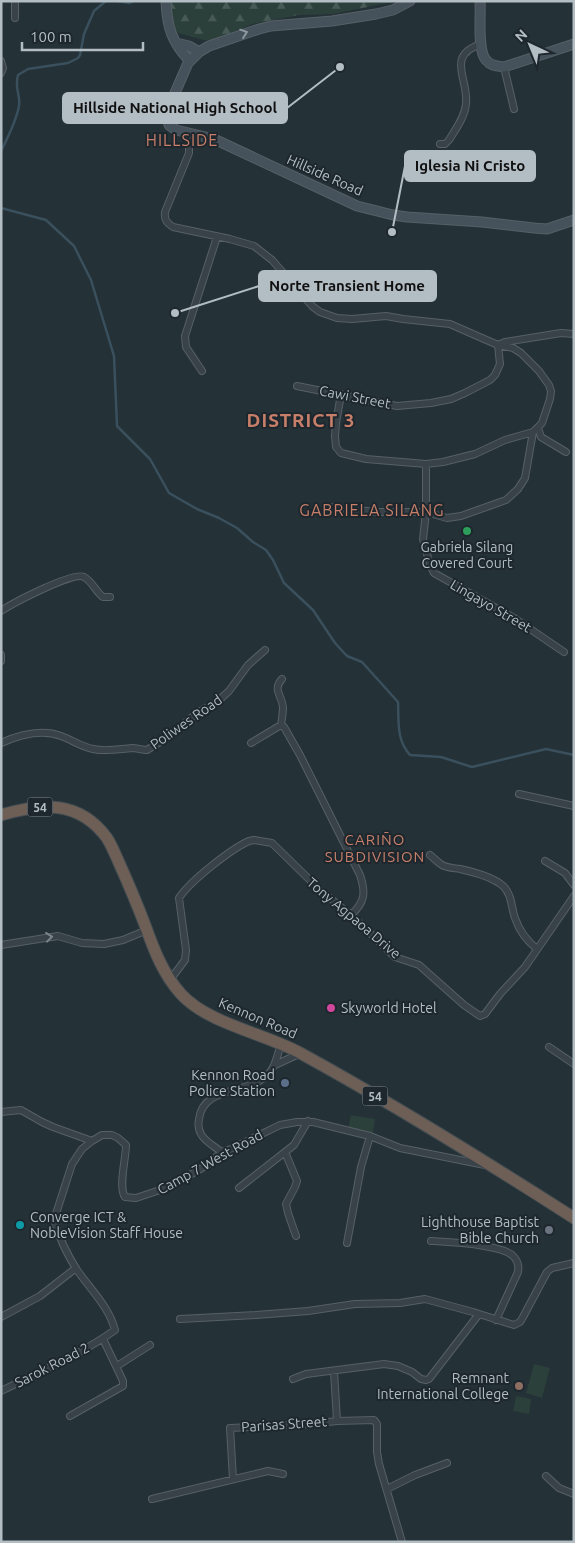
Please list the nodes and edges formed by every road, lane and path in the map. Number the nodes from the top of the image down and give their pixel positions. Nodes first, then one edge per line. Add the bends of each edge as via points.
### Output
1 (15, 1) edge
2 (166, 1) edge
3 (410, 1) edge
4 (480, 1) edge
5 (15, 18) dead end
6 (176, 43) junction
7 (481, 44) junction
8 (574, 44) edge
9 (199, 52) junction
10 (1, 61) edge
11 (190, 61) junction
12 (504, 67) junction
13 (1, 73) edge
14 (514, 109) dead end
15 (189, 134) junction
16 (440, 144) dead end
17 (574, 220) edge
18 (217, 237) junction
19 (574, 334) edge
20 (498, 345) junction
21 (202, 371) dead end
22 (297, 386) dead end
23 (341, 394) junction
24 (535, 430) junction
25 (566, 452) dead end
26 (426, 464) junction
27 (330, 507) dead end
28 (426, 512) junction
29 (110, 597) dead end
30 (1, 610) edge
31 (265, 650) dead end
32 (564, 652) dead end
33 (1, 654) edge
34 (1, 661) edge
35 (282, 679) dead end
36 (281, 725) junction
37 (1, 743) edge
38 (251, 743) dead end
39 (519, 794) dead end
40 (574, 806) edge
41 (1, 814) edge
42 (430, 855) dead end
43 (545, 861) dead end
44 (574, 885) edge
45 (574, 896) edge
46 (351, 915) junction
47 (147, 930) junction
48 (1, 945) edge
49 (538, 949) junction
50 (170, 981) junction
51 (281, 1044) junction
52 (550, 1047) dead end
53 (301, 1053) junction
54 (574, 1064) edge
55 (275, 1065) junction
56 (1, 1112) edge
57 (308, 1122) junction
58 (370, 1136) junction
59 (92, 1140) junction
60 (221, 1152) junction
61 (285, 1152) junction
62 (493, 1167) junction
63 (239, 1188) dead end
64 (574, 1218) edge
65 (296, 1236) dead end
66 (431, 1241) dead end
67 (347, 1243) dead end
68 (574, 1263) edge
69 (76, 1268) junction
70 (479, 1314) junction
71 (1, 1317) edge
72 (180, 1319) dead end
73 (496, 1320) junction
74 (103, 1338) junction
75 (150, 1345) dead end
76 (117, 1366) junction
77 (334, 1371) junction
78 (293, 1379) dead end
79 (1, 1391) edge
80 (70, 1416) dead end
81 (337, 1421) junction
82 (447, 1463) dead end
83 (283, 1474) dead end
84 (546, 1476) dead end
85 (233, 1480) junction
86 (387, 1490) junction
87 (574, 1494) edge
88 (152, 1499) dead end
89 (401, 1541) edge

1 - 5 street
2 - 6 street via 166,18
9 -> 3 street, Hillside Road via 259,28 332,22 393,10
4 - 7 street
6 - 9 street
6 - 11 street
7 - 12 street via 486,60
7 - 16 street via 466,51 460,61 467,95 466,107 449,140
8 - 12 street
9 - 11 street, Hillside Road
10 - 13 street
11 - 15 street, Hillside Road via 167,117 169,125
12 - 14 street
15 - 17 street, Hillside Road via 214,139 357,206 393,215 548,229
15 - 18 street via 188,153 165,219 173,227
18 - 20 street via 254,246 272,260 312,306 328,315 352,319 386,316 450,324
18 - 21 street via 184,336 186,347
19 - 20 street via 561,333
20 - 23 street, Cawi Street via 500,364 496,375 451,399 397,406
20 - 24 street via 521,353 549,385 551,391 545,417
22 - 23 street, Cawi Street
23 - 26 street via 335,436 339,451 366,459
24 - 25 street
24 - 26 street via 476,454
24 - 28 street via 525,478 512,495 498,504 455,518
26 - 28 street, Lingayo Street
27 - 28 street via 376,512
28 - 32 street, Lingayo Street via 423,539 434,573 514,618
29 - 30 street via 103,597 85,578 78,576
31 - 37 street, Poliwes Road via 217,702 147,750 94,749 46,733
33 - 34 street
35 - 36 street via 277,689 283,706
36 - 38 street
36 - 46 street via 300,755 360,875 363,898
39 - 40 street
41 - 47 highway, Kennon Road / 54 via 56,807 71,810 89,820 107,838
42 - 49 street via 445,866 471,872 502,885 511,898 518,925
43 - 44 street via 565,873
45 - 49 street, Tony Agpaoa Drive
46 - 49 street, Tony Agpaoa Drive via 395,957 419,965 480,1016
46 - 50 street, Tony Agpaoa Drive via 272,843 249,841 216,863 179,898 185,960
48 -> 47 street via 58,936 82,944 104,944
47 - 50 highway, Kennon Road / 54
50 - 51 highway, Kennon Road / 54 via 182,996 203,1011
51 - 53 highway, Kennon Road / 54
51 - 55 street
52 - 54 street
53 - 55 street
53 - 62 highway, Kennon Road / 54
55 - 60 street via 264,1078 208,1100 202,1107 198,1125 200,1134
56 - 59 street via 21,1110 54,1128
57 - 58 street, Camp 7 West Road
57 - 60 street, Camp 7 West Road via 280,1125
57 - 61 street via 294,1146
58 - 62 street, Camp 7 West Road via 400,1148
58 - 67 street
59 - 60 street, Camp 7 West Road via 112,1135 126,1146 121,1185 125,1197 136,1198 183,1180 209,1164
59 - 69 street via 72,1164 54,1220
61 - 63 street
61 - 65 street via 297,1181 286,1204
62 - 64 highway, Kennon Road / 54
66 - 73 street via 485,1247 515,1258 518,1272
68 - 73 street via 547,1272 518,1324
69 - 71 street via 40,1296
69 - 74 street via 112,1320 114,1330
70 - 72 street via 425,1299
70 - 73 street
70 - 77 street via 427,1380 390,1364
74 - 76 street
74 - 79 street, Sarok Road 2
75 - 76 street
76 - 80 street via 123,1386
77 - 78 street
77 - 81 street, Parisas Street
81 - 85 street, Parisas Street via 230,1428
81 - 86 street via 377,1422 378,1458
82 - 86 street via 415,1474
83 - 85 street via 268,1471
84 - 87 street via 560,1488
85 - 88 street
86 - 89 street

